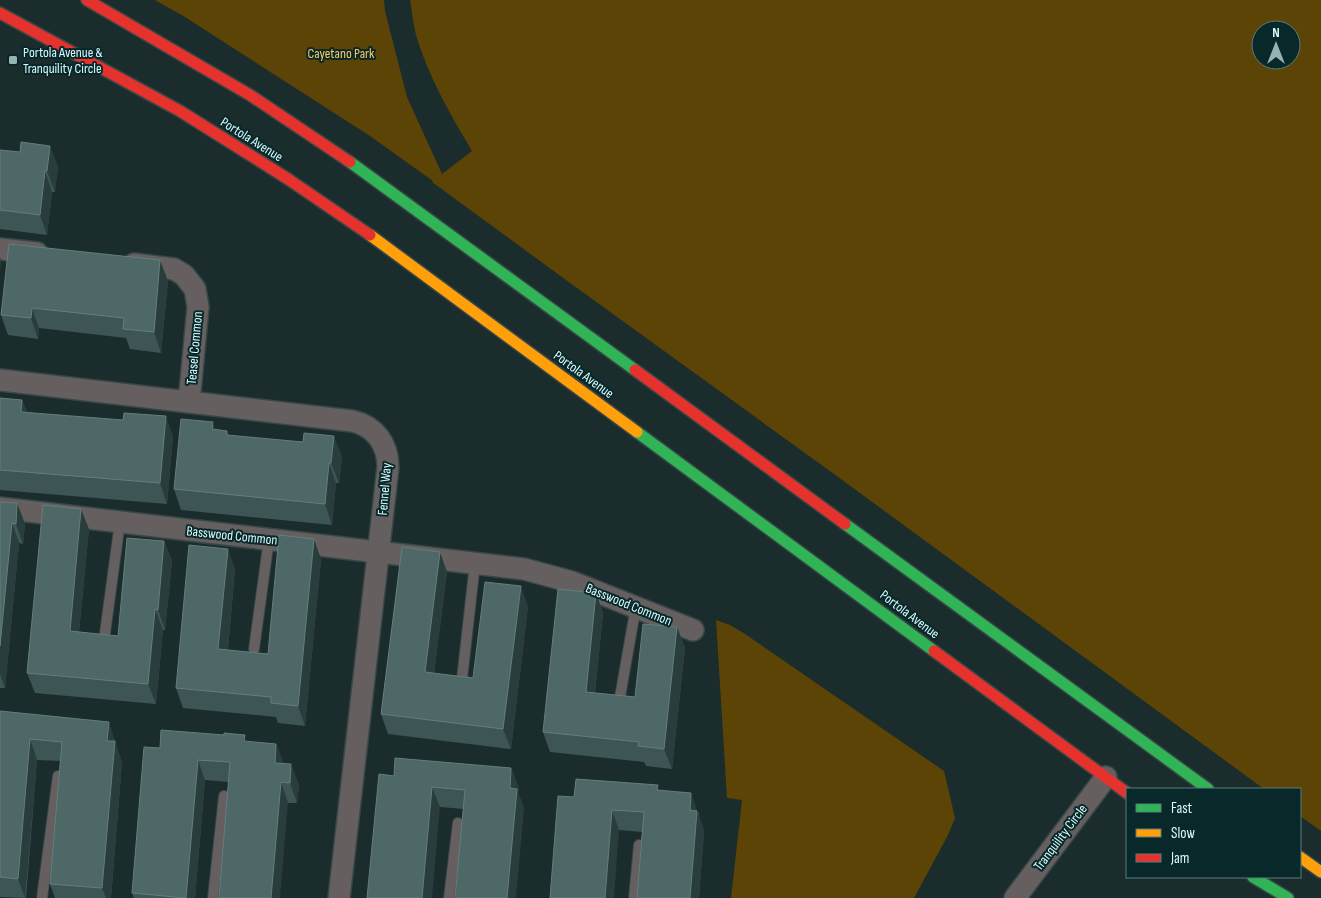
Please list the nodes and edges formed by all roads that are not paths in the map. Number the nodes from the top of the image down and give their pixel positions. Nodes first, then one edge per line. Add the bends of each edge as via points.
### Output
1 (87, 0) edge
2 (0, 13) edge
3 (0, 249) edge
4 (52, 255) edge
5 (118, 262) edge
6 (0, 380) edge
7 (189, 402) junction
8 (0, 508) edge
9 (120, 522) junction
10 (269, 539) junction
11 (378, 552) junction
12 (474, 563) junction
13 (636, 606) junction
14 (693, 630) dead end
15 (105, 633) edge
16 (254, 649) dead end
17 (462, 679) edge
18 (620, 697) edge
19 (58, 776) edge
20 (1106, 777) junction
21 (1207, 788) edge
22 (1126, 792) edge
23 (224, 796) dead end
24 (458, 823) dead end
25 (639, 845) edge
26 (1301, 858) edge
27 (1321, 872) edge
28 (1255, 878) edge
29 (42, 898) edge
30 (213, 898) edge
31 (339, 898) edge
32 (450, 898) edge
33 (634, 898) edge
34 (1015, 898) edge
35 (1288, 898) edge

1 - 21 main road via 250,95 330,148
2 - 20 main road, Portola Avenue via 180,111 370,235
3 - 4 street
5 - 7 street, Teasel Common via 174,269 184,275 195,289 198,307
6 - 7 street, Fennel Way
7 - 11 street, Fennel Way via 352,420 372,429 384,446 388,460
8 - 9 street, Basswood Common
9 - 10 street, Basswood Common
9 - 15 lane
10 - 11 street, Basswood Common
10 - 16 lane
11 - 12 street, Basswood Common
11 - 31 street, Fennel Way
12 - 13 street, Basswood Common via 550,575
12 - 17 lane
13 - 14 street, Basswood Common
13 - 18 lane
19 - 29 lane
20 - 22 main road, Portola Avenue
20 - 34 street, Tranquility Circle
23 - 30 lane
24 - 32 lane
25 - 33 lane
26 - 27 main road
28 - 35 main road

